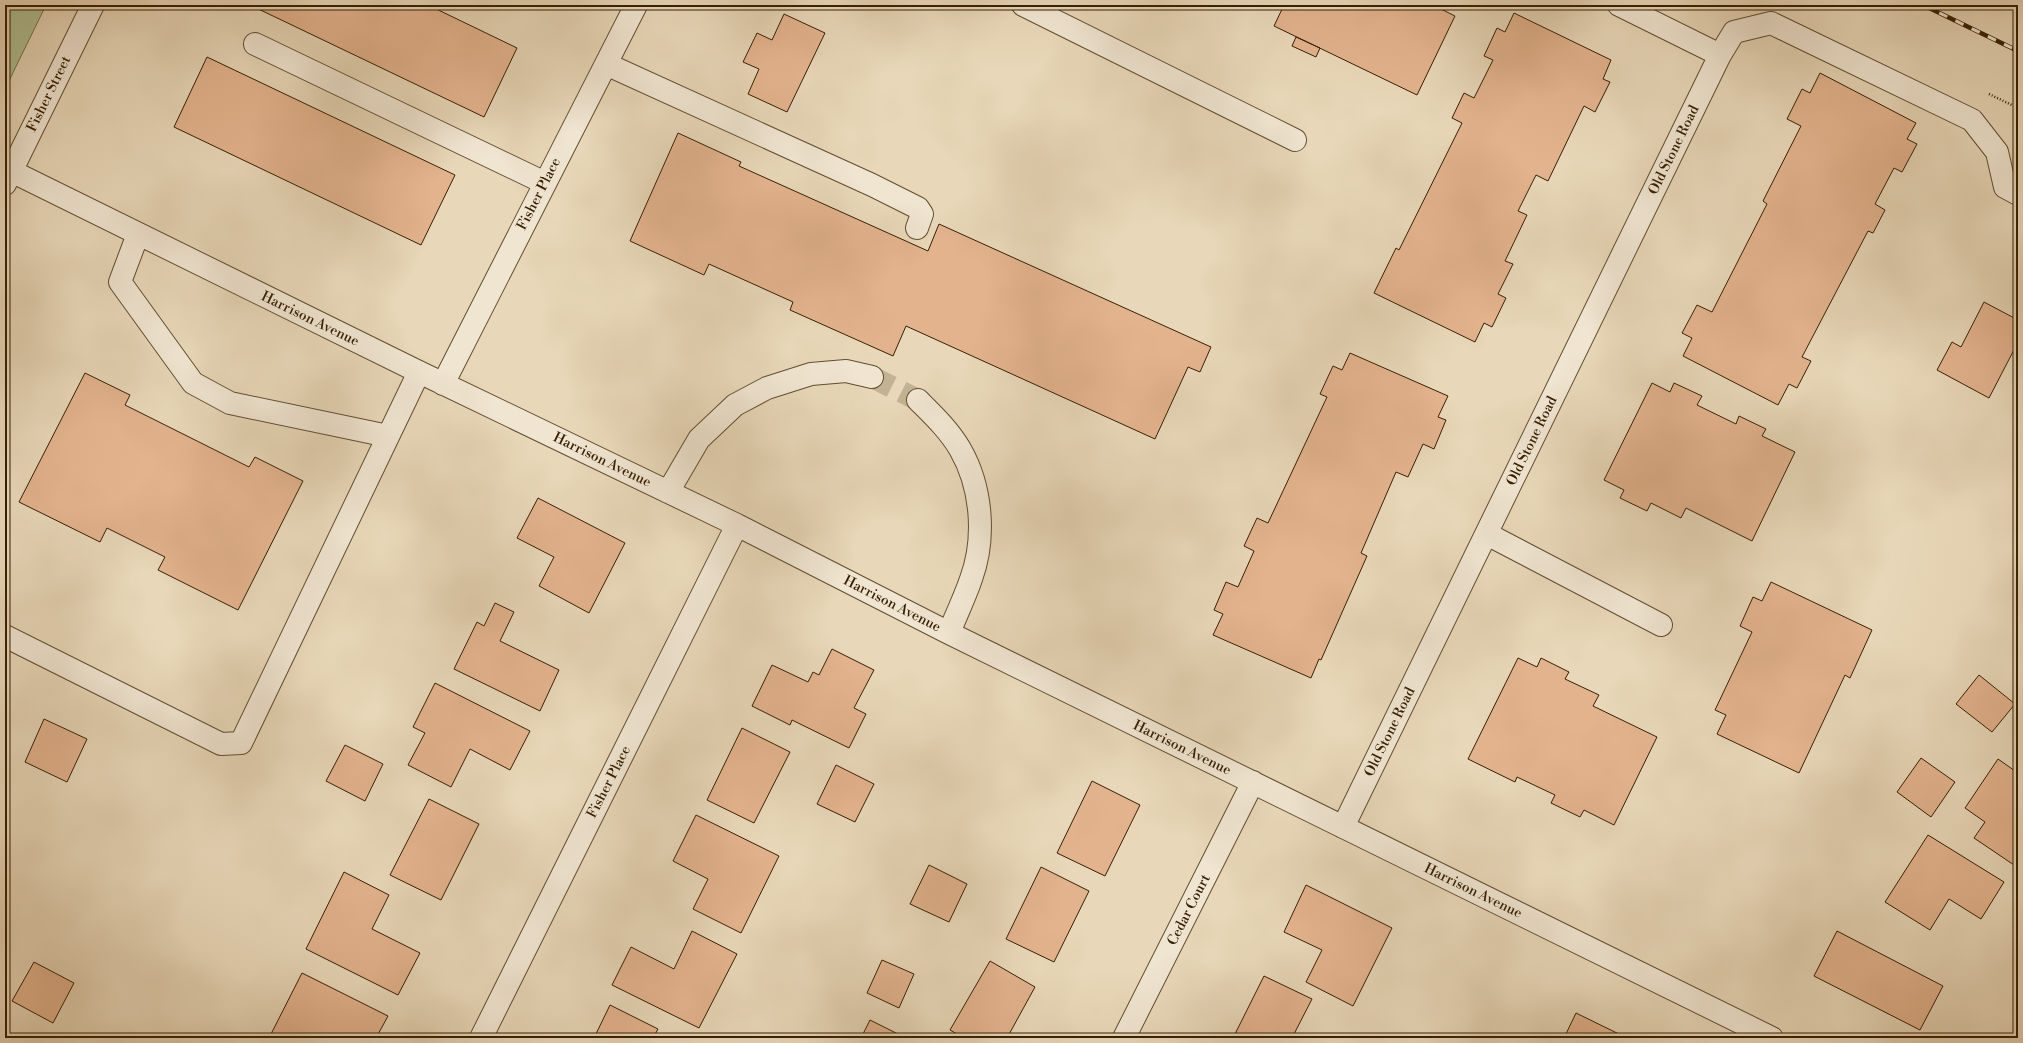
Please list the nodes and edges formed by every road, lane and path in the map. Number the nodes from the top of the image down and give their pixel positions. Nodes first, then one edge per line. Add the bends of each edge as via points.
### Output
1 (93, 5) edge
2 (636, 5) edge
3 (1023, 5) edge
4 (1619, 5) edge
5 (255, 44) dead end
6 (1720, 55) junction
7 (606, 64) junction
8 (1295, 140) dead end
9 (8, 178) edge
10 (545, 183) junction
11 (2018, 194) edge
12 (917, 228) dead end
13 (138, 234) junction
14 (419, 372) junction
15 (872, 377) tunnel mouth
16 (443, 384) junction
17 (918, 400) tunnel mouth
18 (388, 436) junction
19 (668, 492) junction
20 (737, 525) junction
21 (1487, 534) junction
22 (1661, 625) dead end
23 (949, 633) junction
24 (5, 636) edge
25 (1253, 782) junction
26 (1343, 827) junction
27 (480, 1038) edge
28 (1124, 1038) edge
29 (1772, 1038) edge

1 - 9 street, Fisher Street
2 - 7 street, Fisher Place
3 - 8 street
4 - 6 street
5 - 10 street
6 - 11 street, Old Stone Road via 1734,32 1771,23 1972,120 1998,152 2005,187
6 - 21 street, Old Stone Road
7 - 10 street, Fisher Place
7 - 12 street via 918,208 922,214
9 - 13 street, Harrison Avenue
10 - 16 street, Fisher Place
13 - 14 street, Harrison Avenue
13 - 18 street via 120,282 193,383 230,403
14 - 16 street, Harrison Avenue
14 - 18 street
15 - 19 street via 846,371 811,374 767,388 735,405 699,439
16 - 19 street, Harrison Avenue
17 - 23 street via 940,422 960,449 975,481 980,516 978,550 972,578
18 - 24 street via 242,743 221,744
19 - 20 street, Harrison Avenue
20 - 23 street, Harrison Avenue
20 - 27 street, Fisher Place
21 - 22 street
21 - 26 street, Old Stone Road
23 - 25 street, Harrison Avenue
25 - 26 street, Harrison Avenue
25 - 28 street, Cedar Court
26 - 29 street, Harrison Avenue

